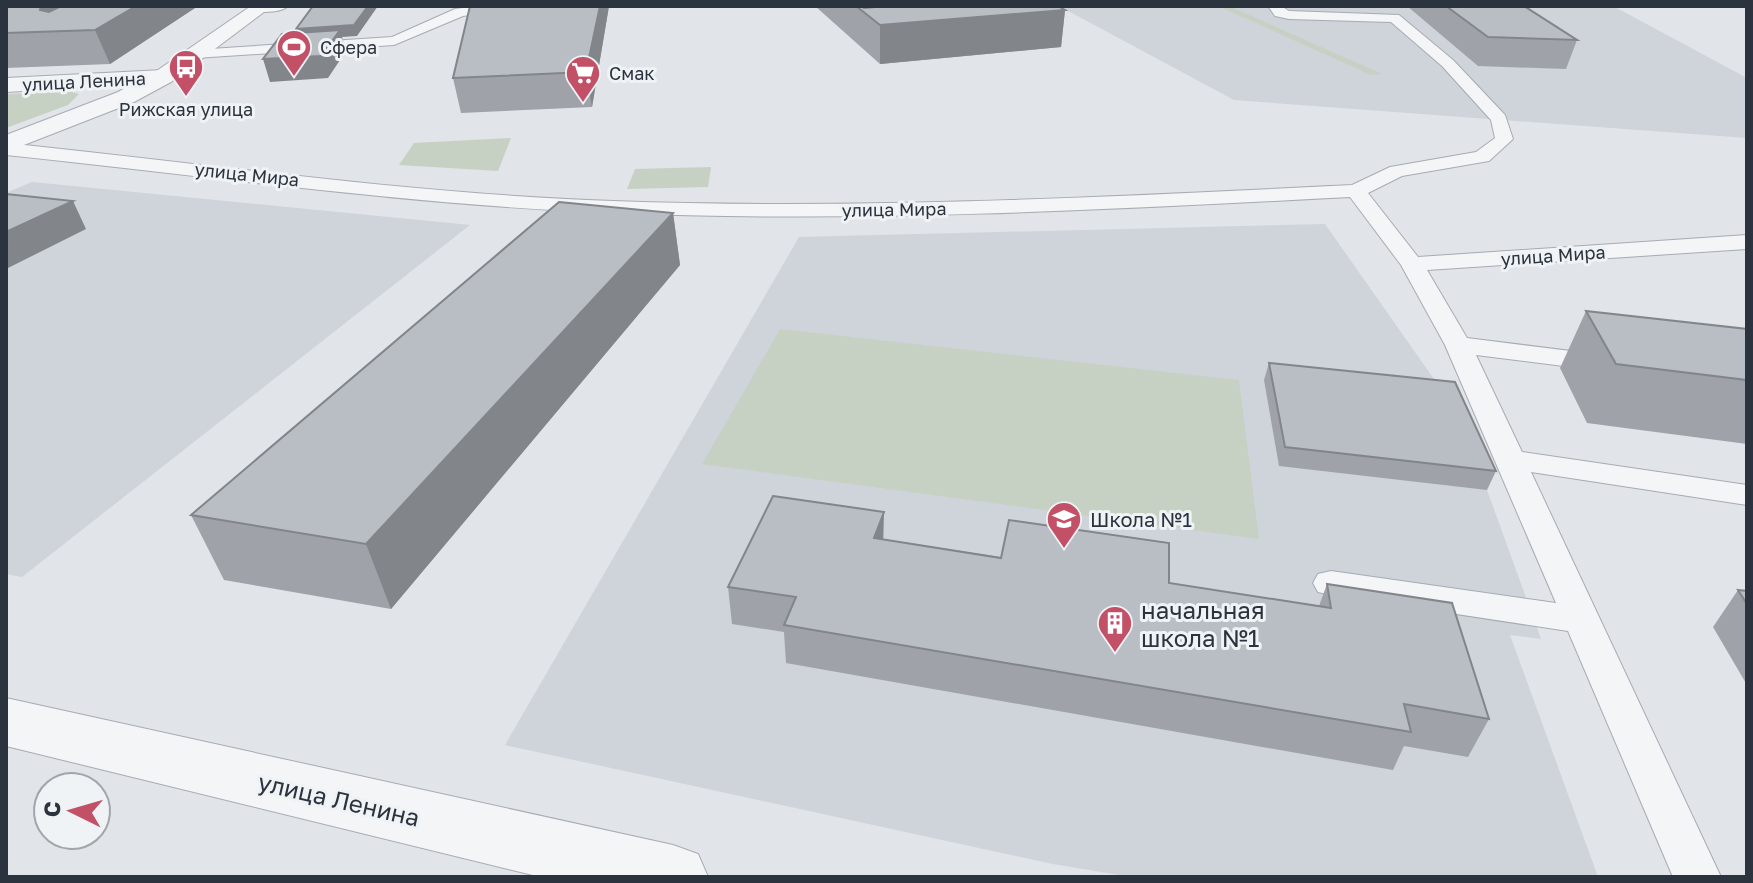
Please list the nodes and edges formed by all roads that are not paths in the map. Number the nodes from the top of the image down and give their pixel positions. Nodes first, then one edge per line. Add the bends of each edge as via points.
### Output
1 (507, 6) edge
2 (1274, 6) edge
3 (269, 7) edge
4 (195, 54) junction
5 (163, 77) junction
6 (6, 85) edge
7 (6, 147) edge
8 (1356, 191) junction
9 (1747, 242) edge
10 (1412, 264) junction
11 (1458, 345) junction
12 (1625, 365) edge
13 (1510, 460) junction
14 (1747, 495) edge
15 (1331, 583) edge
16 (1583, 620) junction
17 (6, 722) edge
18 (673, 877) edge
19 (1697, 877) edge

1 - 4 lane via 460,12 394,41
2 - 8 lane via 1289,15 1394,18 1448,63 1499,119 1504,139 1482,157 1397,171
3 - 4 street
4 - 5 street
5 - 6 street, улица Ленина
5 - 7 street
7 - 8 lane, улица Мира via 472,198 613,207 1034,207
8 - 10 lane
9 - 10 lane, улица Мира
10 - 11 lane
11 - 12 lane
11 - 13 lane
13 - 14 lane
13 - 16 lane
15 - 16 lane
16 - 19 lane
17 - 18 street, улица Ленина

